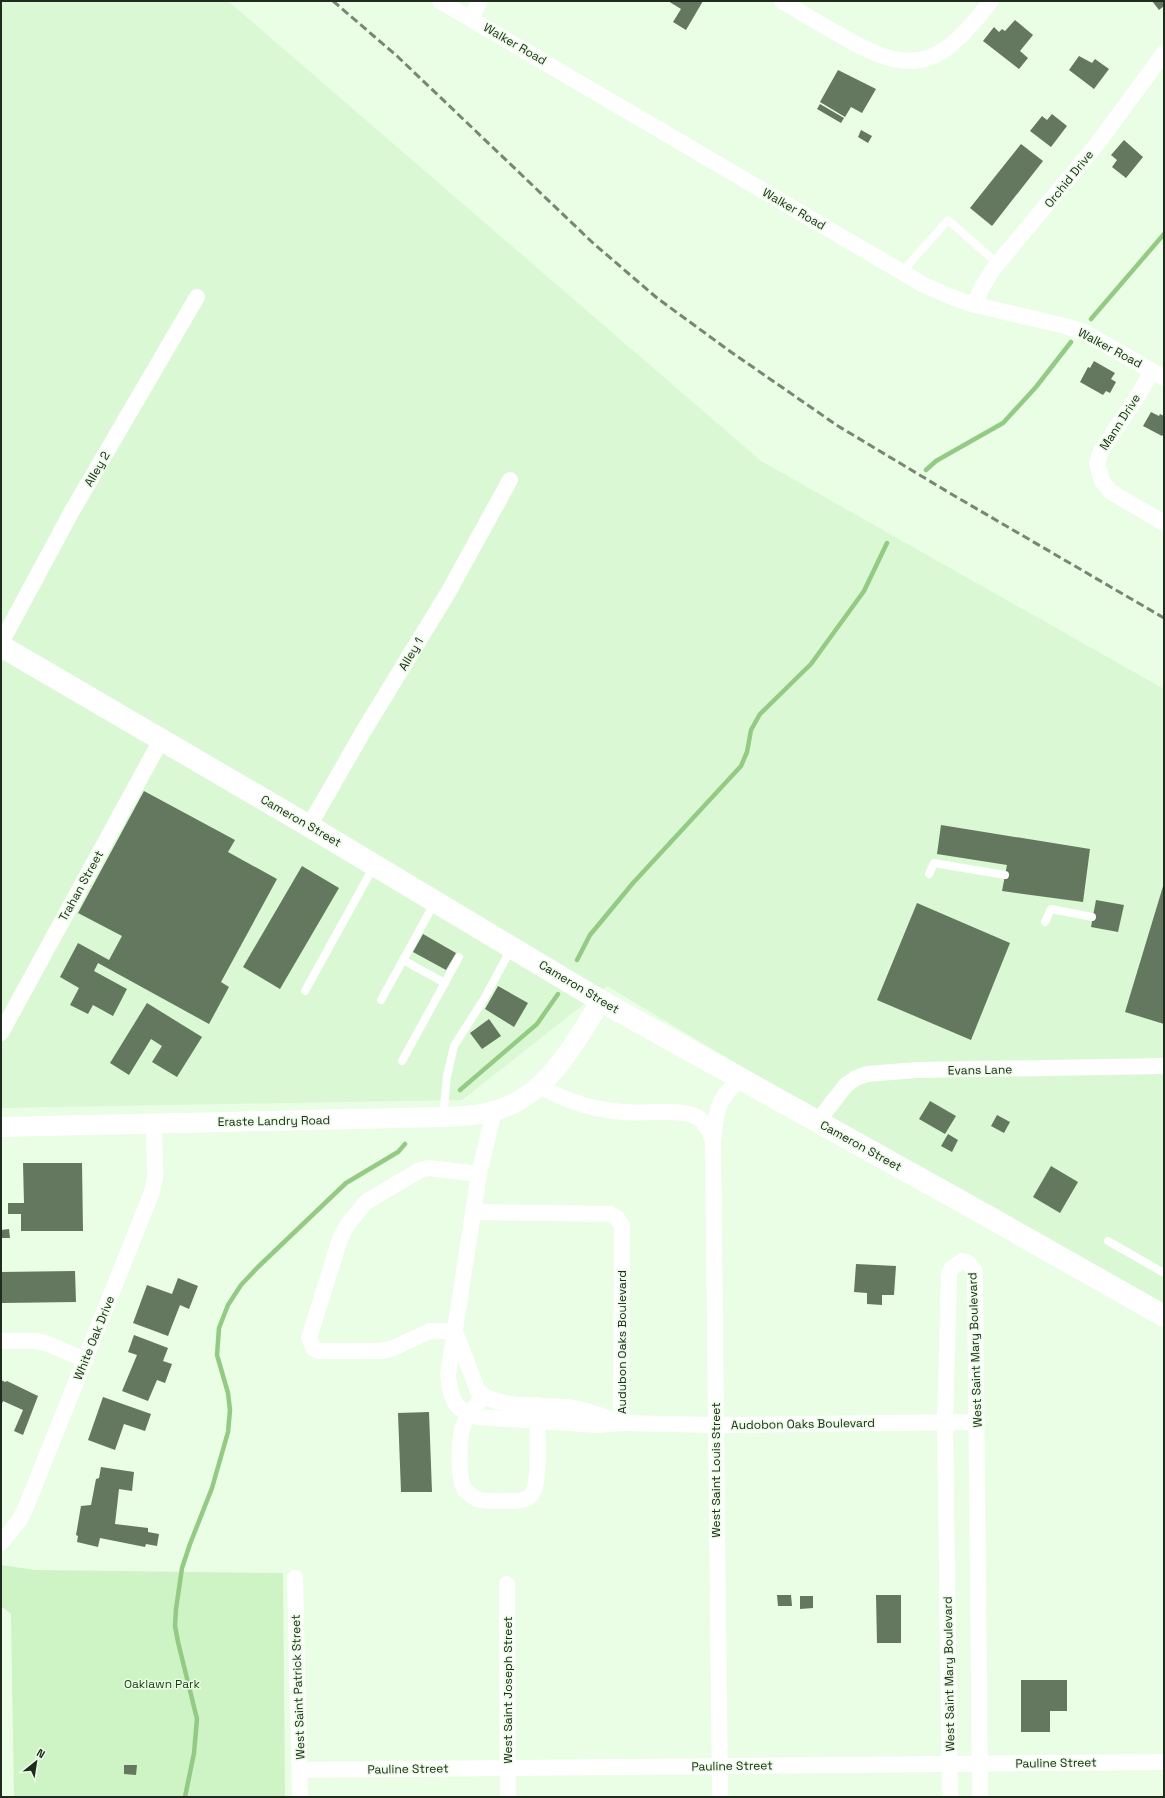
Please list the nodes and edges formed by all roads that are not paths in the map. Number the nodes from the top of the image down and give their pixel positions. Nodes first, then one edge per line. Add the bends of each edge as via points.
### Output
1 (440, 1) edge
2 (480, 1) edge
3 (782, 1) edge
4 (991, 1) edge
5 (470, 18) junction
6 (1164, 53) edge
7 (998, 264) junction
8 (902, 272) junction
9 (197, 297) dead end
10 (975, 305) junction
11 (1158, 375) edge
12 (510, 480) dead end
13 (1164, 523) edge
14 (1, 643) edge
15 (1, 646) edge
16 (161, 740) junction
17 (309, 826) junction
18 (375, 865) junction
19 (929, 874) dead end
20 (1005, 875) dead end
21 (435, 901) junction
22 (1092, 917) dead end
23 (1045, 922) dead end
24 (512, 947) junction
25 (459, 957) dead end
26 (403, 960) junction
27 (445, 983) junction
28 (305, 991) dead end
29 (381, 1000) dead end
30 (601, 1001) junction
31 (1, 1033) edge
32 (402, 1061) dead end
33 (1164, 1066) edge
34 (740, 1079) junction
35 (540, 1086) junction
36 (494, 1111) junction
37 (442, 1117) junction
38 (817, 1122) junction
39 (154, 1124) junction
40 (1, 1127) edge
41 (713, 1142) junction
42 (479, 1174) junction
43 (474, 1212) junction
44 (1108, 1241) dead end
45 (1164, 1273) edge
46 (1164, 1316) edge
47 (455, 1331) junction
48 (1, 1341) edge
49 (86, 1360) junction
50 (483, 1396) junction
51 (537, 1405) junction
52 (470, 1415) junction
53 (537, 1422) junction
54 (977, 1422) junction
55 (621, 1423) junction
56 (945, 1423) junction
57 (716, 1425) junction
58 (1, 1543) edge
59 (295, 1578) dead end
60 (508, 1584) dead end
61 (1164, 1762) edge
62 (950, 1764) junction
63 (980, 1764) junction
64 (720, 1766) junction
65 (508, 1768) junction
66 (301, 1770) junction
67 (300, 1797) edge
68 (508, 1797) edge
69 (720, 1797) edge
70 (950, 1797) edge
71 (980, 1797) edge

1 - 5 street, Walker Road
2 - 5 street
3 - 4 street via 864,49 894,60 911,61 947,48 963,34
5 - 8 street, Walker Road
6 - 7 street, Orchid Drive via 1097,144
7 - 8 lane via 948,220
7 - 10 street, Orchid Drive via 982,287
8 - 10 street, Walker Road via 924,285
9 - 14 street, Alley 2 via 72,511
10 - 11 street, Walker Road via 1084,332
11 - 13 street, Mann Drive via 1136,400 1101,451 1097,463 1099,475 1111,492
12 - 17 street, Alley 1 via 449,591
15 - 16 main road, Cameron Street
16 - 17 main road, Cameron Street
16 - 31 street, Trahan Street
17 - 18 main road, Cameron Street
18 - 21 main road, Cameron Street
18 - 28 lane
19 - 20 lane via 934,862
21 - 24 main road, Cameron Street
21 - 26 lane
22 - 23 lane via 1051,909
24 - 30 main road, Cameron Street
24 - 37 lane via 484,999 454,1046 446,1076
25 - 27 lane
26 - 27 lane
26 - 29 lane
27 - 32 lane
30 - 34 main road, Cameron Street
30 - 35 street, Eraste Landry Road via 576,1042
33 - 38 street, Evans Lane via 916,1070 867,1074 846,1085
34 - 38 main road, Cameron Street
34 - 41 street via 720,1102
35 - 36 street, Eraste Landry Road via 518,1102
35 - 41 street via 561,1097 605,1110 691,1115 708,1128
36 - 37 street, Eraste Landry Road
36 - 42 street
37 - 39 street, Eraste Landry Road
38 - 46 main road, Cameron Street
39 - 40 street, Eraste Landry Road
39 - 49 street, White Oak Drive via 155,1178 152,1192
41 - 57 street, West Saint Louis Street
42 - 43 street
42 - 47 street via 430,1168 420,1170 366,1202 340,1239 309,1338 314,1349 319,1351 379,1351 391,1349 430,1331
43 - 47 street
43 - 55 street, Audubon Oaks Boulevard via 610,1214 617,1218 622,1226
44 - 45 lane
47 - 50 street via 478,1391
47 - 52 street via 448,1375 449,1388 455,1404
48 - 49 street via 37,1341
49 - 58 street, White Oak Drive via 26,1507 19,1521
50 - 51 street, Audubon Oaks Boulevard via 497,1402
50 - 52 street
51 - 53 street
51 - 55 street, Audubon Oaks Boulevard via 569,1408
52 - 53 street, Audobon Oaks Boulevard
52 - 53 street via 461,1435 461,1476 465,1489 472,1496 485,1500 521,1500 531,1495 536,1482
53 - 55 street, Audobon Oaks Boulevard via 598,1426
54 - 56 street
54 - 56 street, West Saint Mary Boulevard via 975,1271 967,1262 962,1261 949,1273
54 - 63 street, West Saint Mary Boulevard
55 - 57 street, Audobon Oaks Boulevard
56 - 57 street, Audobon Oaks Boulevard
56 - 62 street, West Saint Mary Boulevard
57 - 64 street, West Saint Louis Street
59 - 66 street, West Saint Patrick Street
60 - 65 street, West Saint Joseph Street
61 - 63 street, Pauline Street
62 - 63 street, Pauline Street
62 - 64 street, Pauline Street
62 - 70 street, West Saint Mary Boulevard
63 - 71 street, West Saint Mary Boulevard
64 - 65 street, Pauline Street
64 - 69 street, West Saint Louis Street
65 - 66 street, Pauline Street
65 - 68 street, West Saint Joseph Street
66 - 67 street, West Saint Patrick Street

